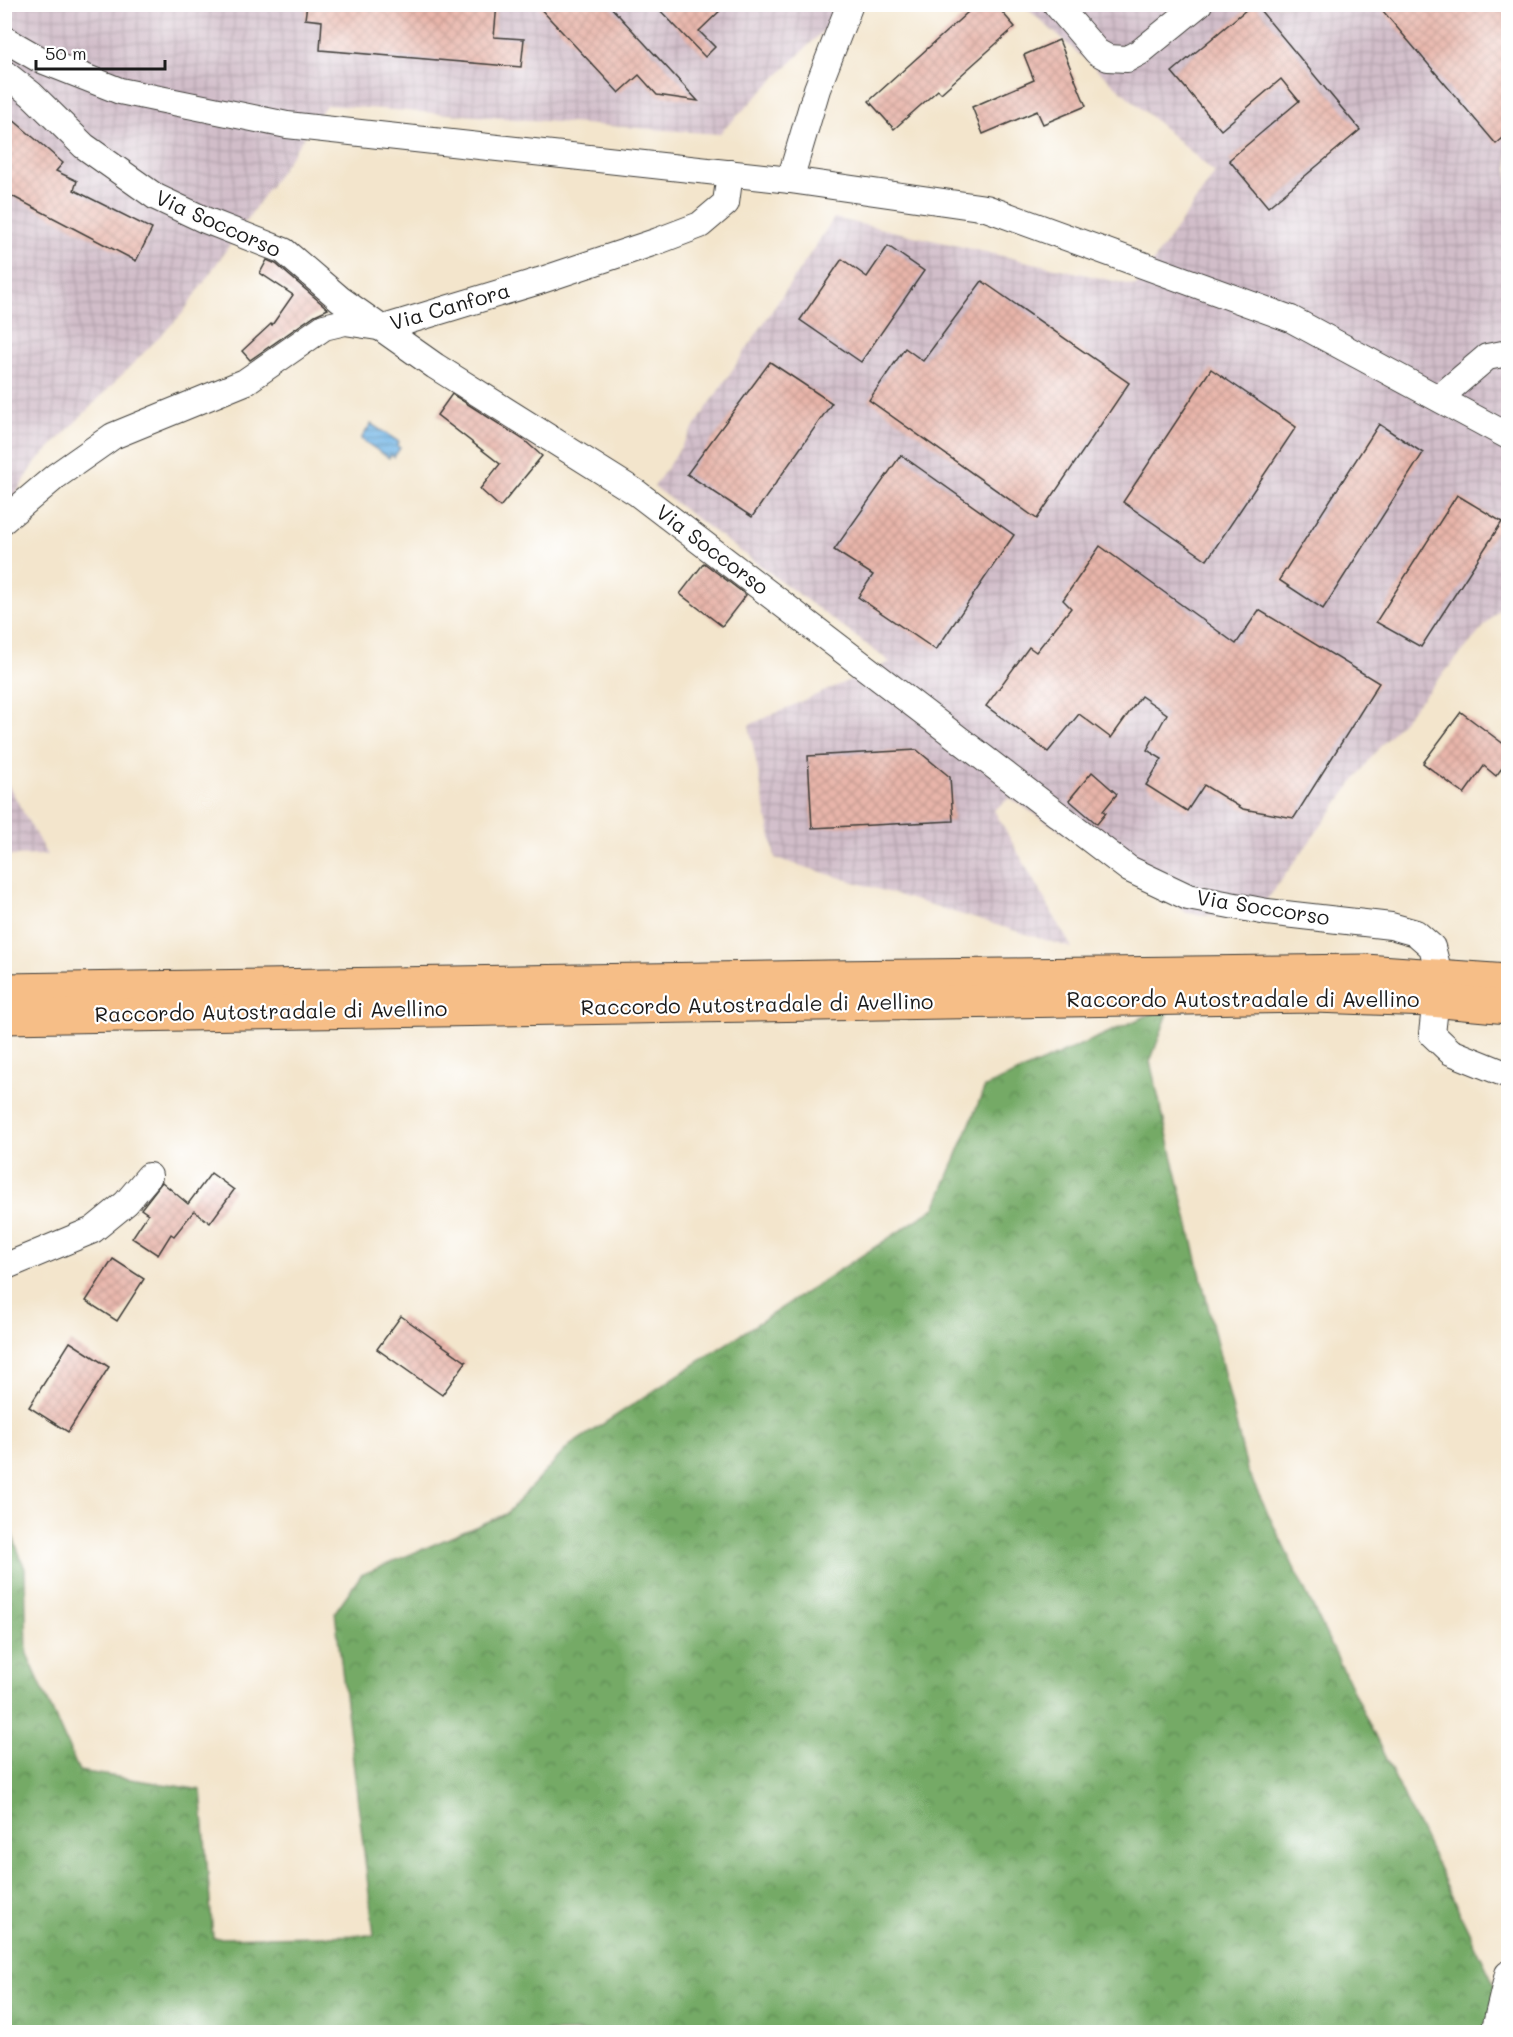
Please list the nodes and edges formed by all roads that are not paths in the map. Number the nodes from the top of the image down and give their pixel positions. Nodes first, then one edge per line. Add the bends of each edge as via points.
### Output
1 (850, 4) edge
2 (1056, 4) edge
3 (1199, 4) edge
4 (4, 39) edge
5 (4, 73) edge
6 (730, 173) junction
7 (790, 180) junction
8 (384, 328) junction
9 (1509, 353) edge
10 (1439, 398) junction
11 (1509, 436) edge
12 (4, 520) edge
13 (1436, 962) dead end
14 (1509, 981) edge
15 (4, 990) edge
16 (1509, 1007) edge
17 (1434, 1016) dead end
18 (4, 1017) edge
19 (1509, 1075) edge
20 (149, 1176) dead end
21 (4, 1267) edge
22 (1509, 1974) edge
23 (1501, 2032) edge

1 - 7 street via 817,89
2 - 3 street via 1097,52 1127,60
4 - 6 street via 39,59 120,91 287,124
5 - 8 street, Via Soccorso via 120,174 156,198 284,251 340,299
6 - 7 street
6 - 8 street, Via Canfora via 726,203 700,225 539,281
7 - 10 street via 986,208 1291,320
8 - 12 street, Via Canfora via 345,322 324,327 244,382 113,436 56,476
8 - 13 street, Via Soccorso via 435,366 637,493 1129,869 1188,897 1267,912 1391,926 1416,933 1432,947
9 - 10 street via 1487,357
10 - 11 street
14 - 15 highway, Raccordo Autostradale di Avellino via 1353,971
16 - 18 highway, Raccordo Autostradale di Avellino via 1314,996
17 - 19 street via 1432,1034 1451,1052
20 - 21 street via 126,1203 93,1230
22 - 23 street via 1496,2024

